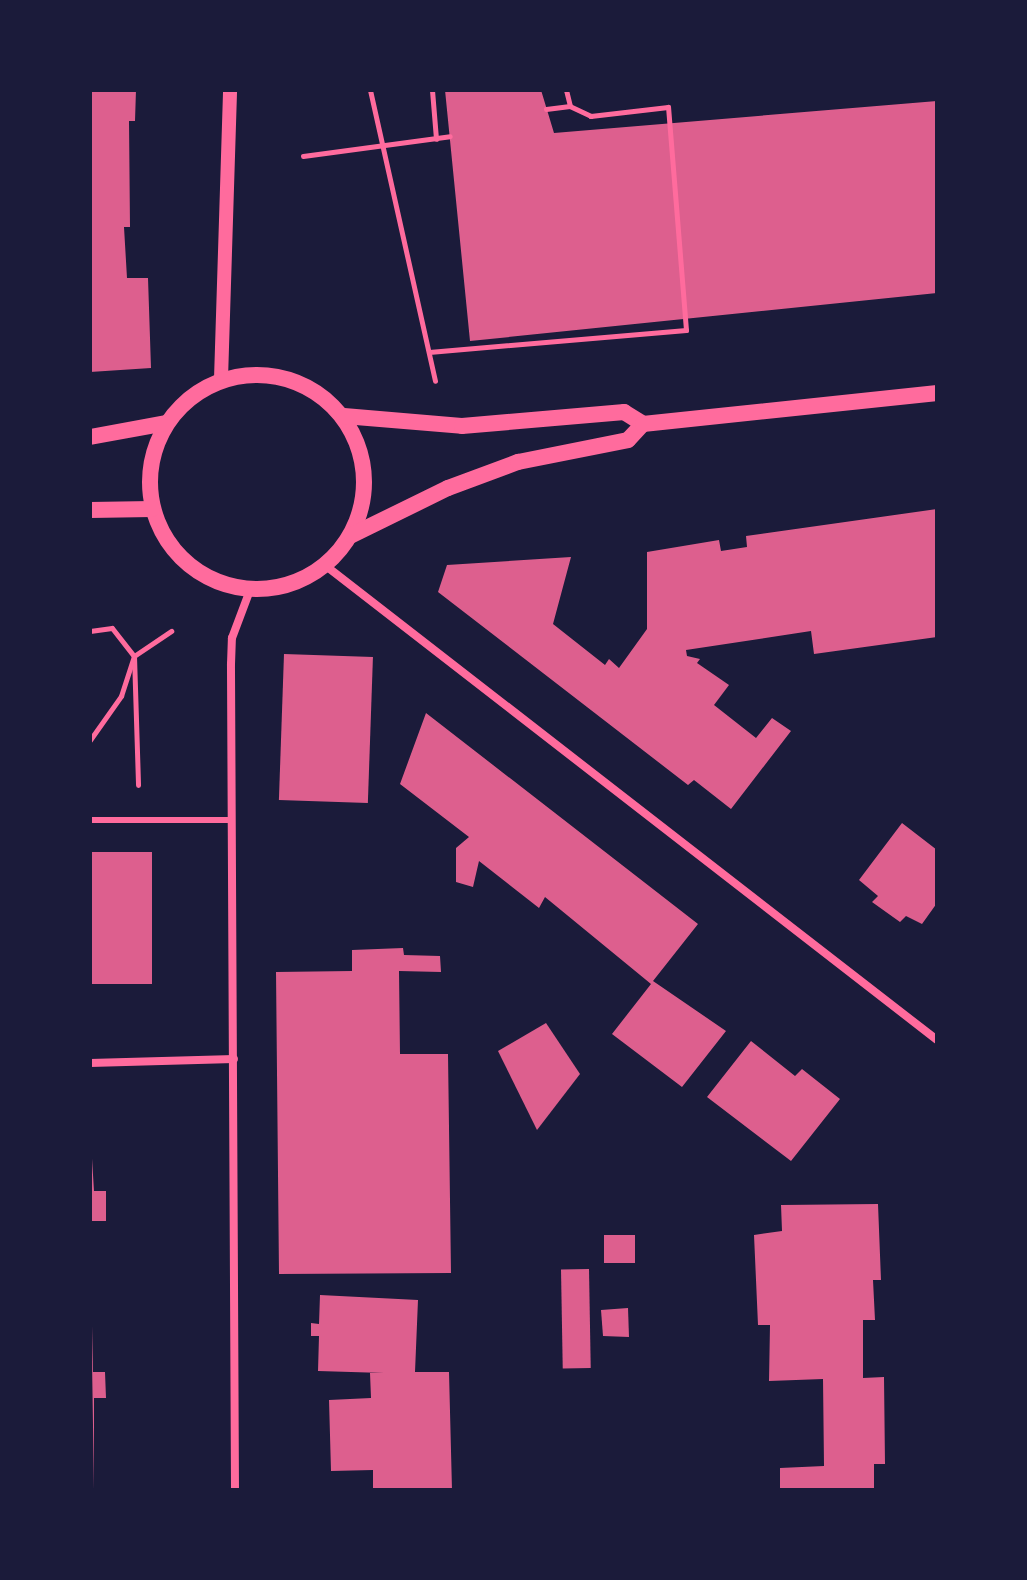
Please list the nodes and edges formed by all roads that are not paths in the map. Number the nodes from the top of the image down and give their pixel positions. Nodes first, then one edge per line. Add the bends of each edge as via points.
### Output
1 (230, 90) edge
2 (221, 379) junction
3 (937, 393) edge
4 (344, 416) junction
5 (166, 423) junction
6 (643, 424) junction
7 (90, 437) edge
8 (152, 509) junction
9 (90, 510) edge
10 (352, 535) junction
11 (326, 566) junction
12 (250, 590) junction
13 (90, 820) edge
14 (231, 820) junction
15 (937, 1040) edge
16 (234, 1059) junction
17 (90, 1063) edge
18 (235, 1490) edge

1 - 2 street
2 - 4 main road via 266,374 309,386
2 - 5 main road via 189,397
3 - 6 main road
4 - 6 main road via 462,426 624,412
4 - 10 main road via 362,457 365,497
5 - 7 main road
5 - 8 main road via 152,456
6 - 10 main road via 628,440 518,462 448,488
8 - 9 main road
8 - 12 main road via 172,548 193,570
10 - 11 main road
11 - 12 main road via 291,585
11 - 15 street
12 - 14 street via 232,638
13 - 14 lane
14 - 16 street
16 - 17 street
16 - 18 street

